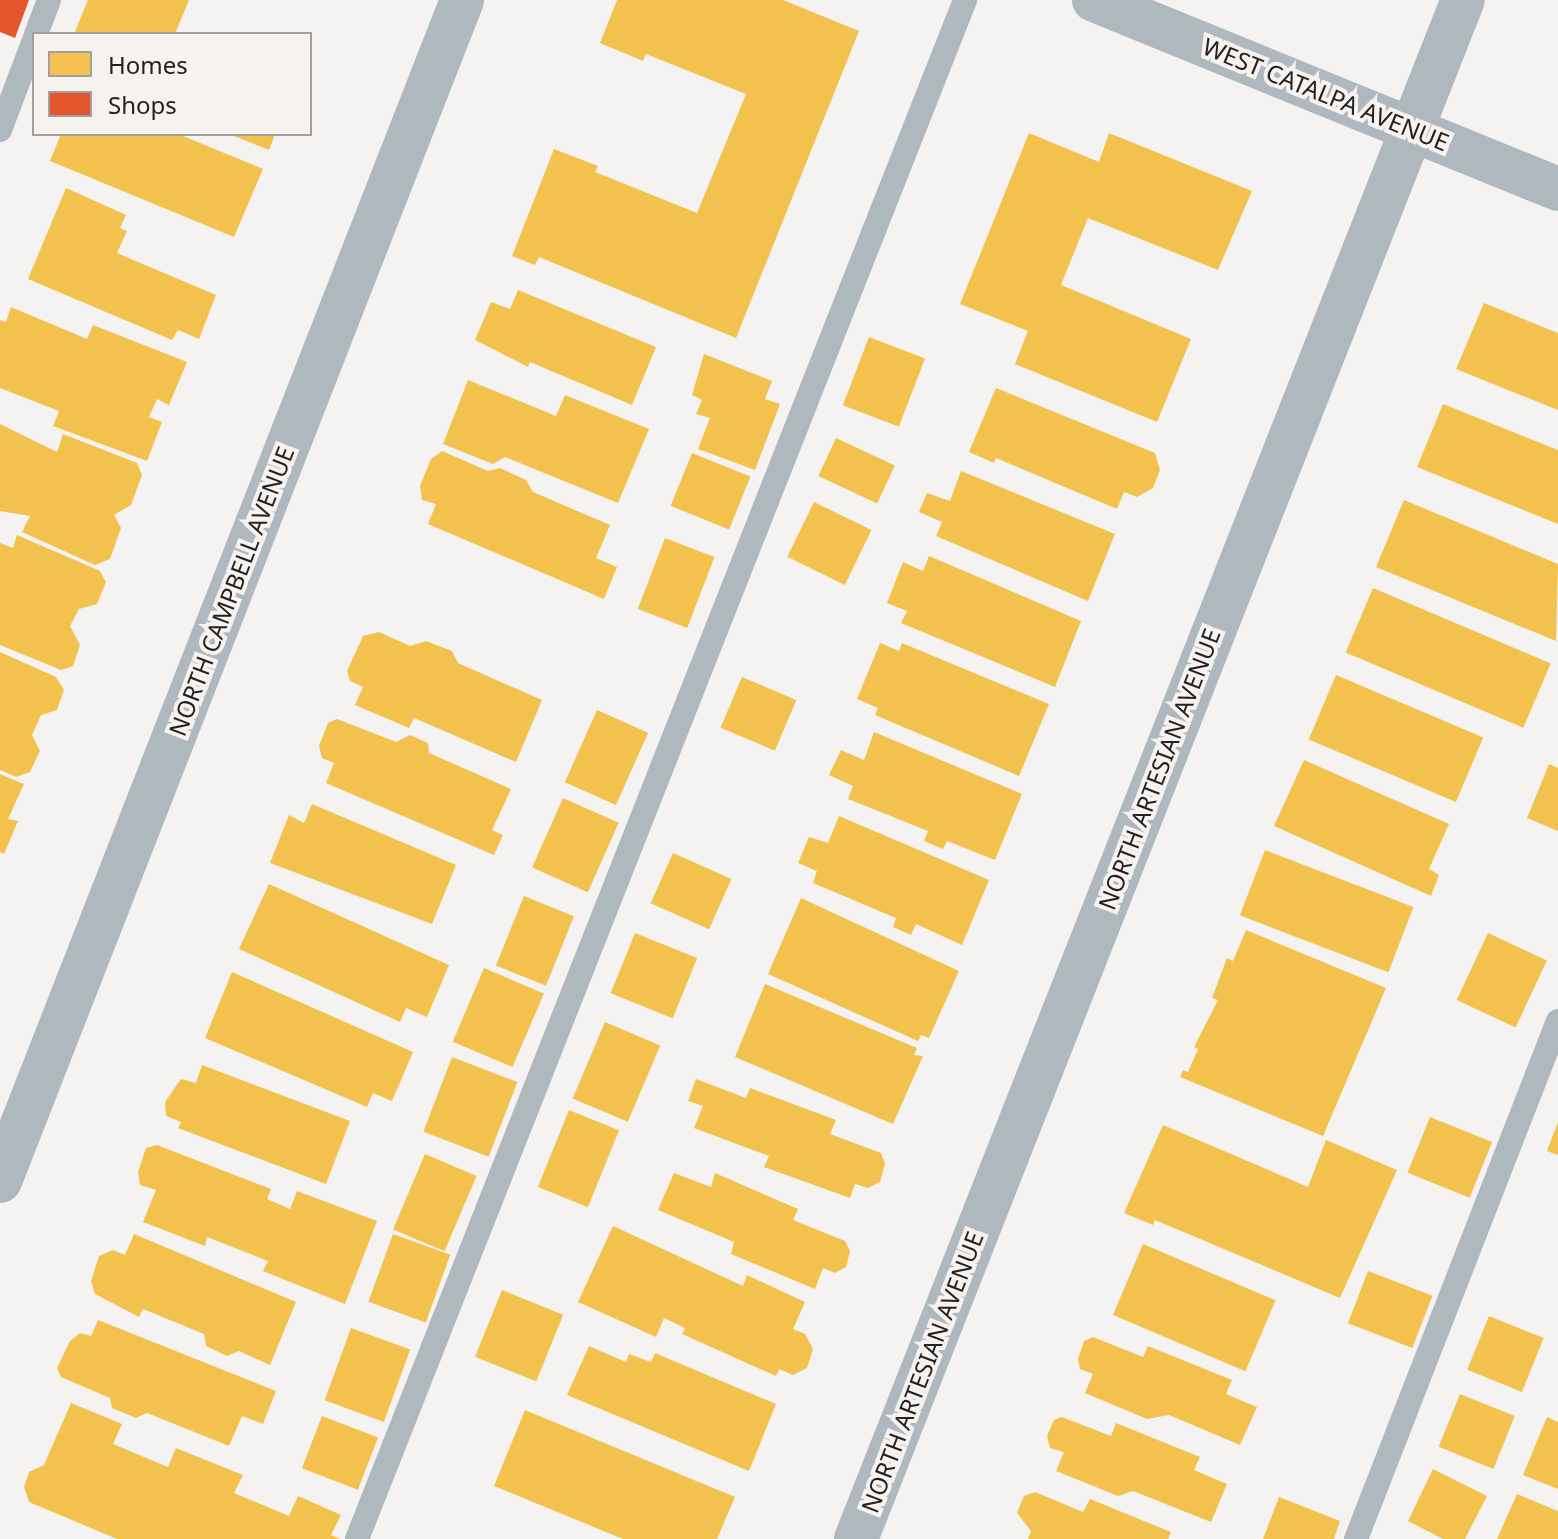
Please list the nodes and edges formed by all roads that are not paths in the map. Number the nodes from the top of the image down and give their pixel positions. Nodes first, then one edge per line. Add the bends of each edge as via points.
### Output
1 (49, 0) edge
2 (462, 0) edge
3 (965, 0) edge
4 (1094, 0) edge
5 (1463, 0) edge
6 (37, 32) edge
7 (32, 45) edge
8 (1412, 128) junction
9 (0, 130) edge
10 (1558, 189) edge
11 (1558, 1021) edge
12 (0, 1181) edge
13 (357, 1539) edge
14 (856, 1539) edge
15 (1356, 1539) edge

1 - 6 lane
2 - 12 street, NORTH CAMPBELL AVENUE
3 - 13 lane
4 - 8 street, WEST CATALPA AVENUE
5 - 8 street, NORTH ARTESIAN AVENUE
7 - 9 lane
8 - 10 street, WEST CATALPA AVENUE
8 - 14 street, NORTH ARTESIAN AVENUE
11 - 15 lane

